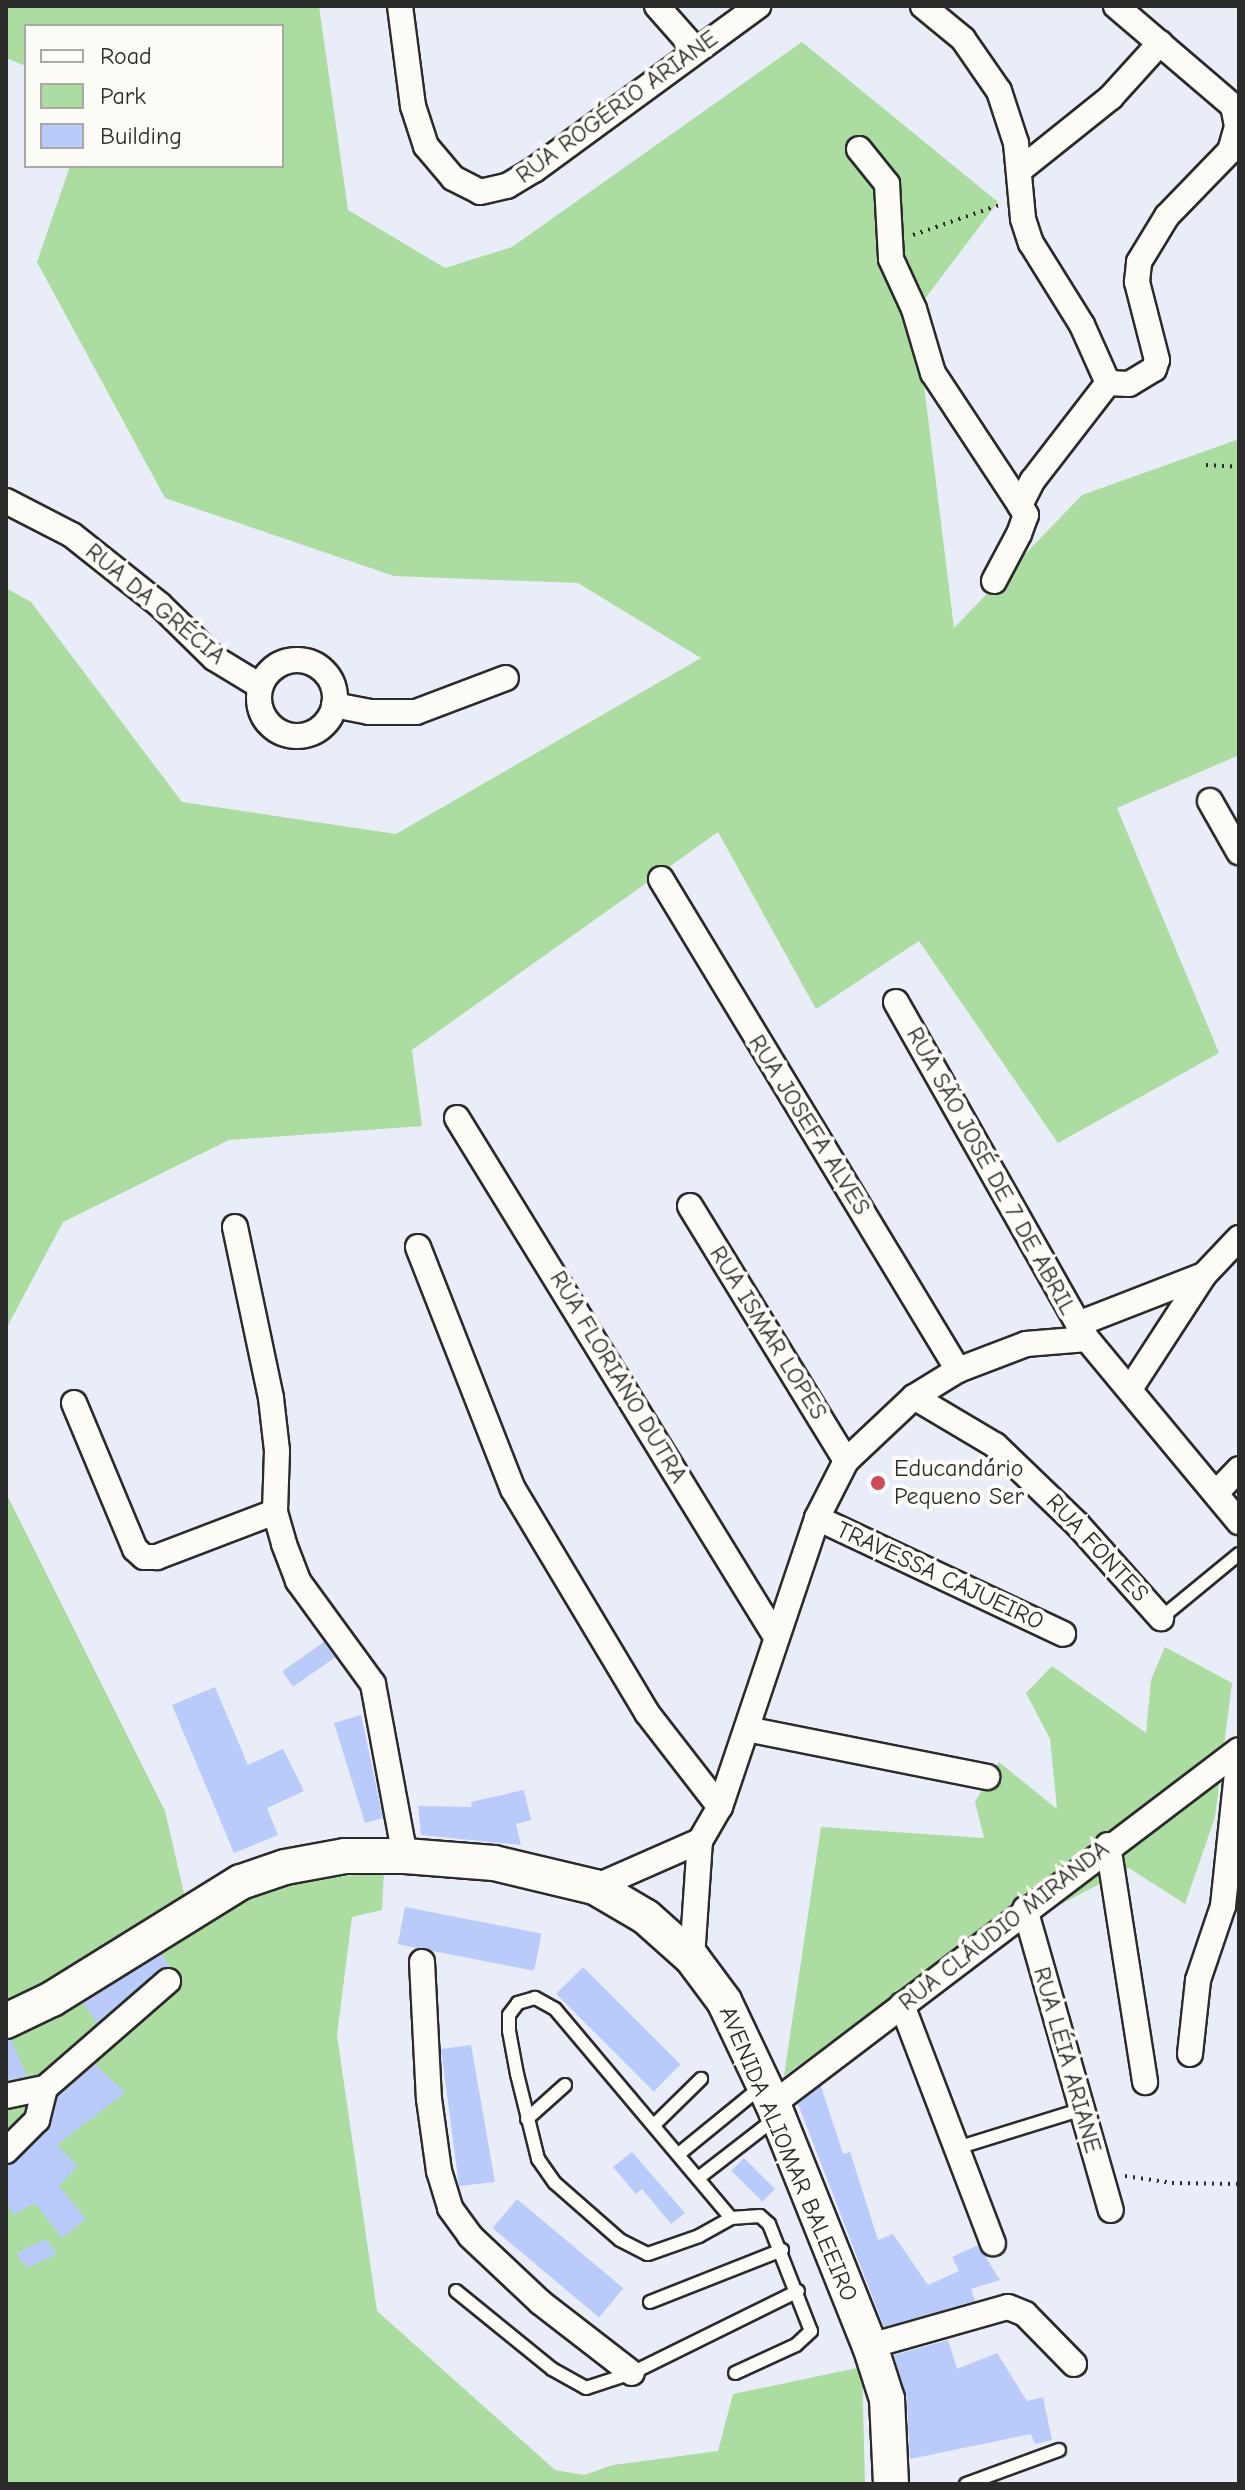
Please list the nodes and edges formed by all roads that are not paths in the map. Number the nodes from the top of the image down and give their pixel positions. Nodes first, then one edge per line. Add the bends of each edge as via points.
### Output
1 (400, 6) edge
2 (657, 6) edge
3 (758, 6) edge
4 (923, 6) edge
5 (1116, 6) edge
6 (1160, 43) junction
7 (695, 49) junction
8 (1236, 106) edge
9 (859, 149) dead end
10 (1020, 170) junction
11 (1108, 383) junction
12 (6, 501) edge
13 (1020, 505) junction
14 (994, 581) dead end
15 (506, 678) dead end
16 (260, 686) junction
17 (334, 705) junction
18 (1210, 801) dead end
19 (1239, 852) edge
20 (661, 879) dead end
21 (896, 1002) dead end
22 (457, 1118) dead end
23 (690, 1206) dead end
24 (235, 1227) dead end
25 (1239, 1238) edge
26 (418, 1247) dead end
27 (1204, 1275) junction
28 (1082, 1332) junction
29 (958, 1370) junction
30 (1130, 1389) junction
31 (914, 1397) junction
32 (74, 1403) dead end
33 (846, 1461) junction
34 (1239, 1469) edge
35 (1216, 1493) junction
36 (275, 1512) junction
37 (817, 1518) junction
38 (1239, 1522) edge
39 (1239, 1554) edge
40 (1161, 1618) joint
41 (1063, 1634) dead end
42 (776, 1637) junction
43 (747, 1729) junction
44 (1239, 1752) edge
45 (987, 1777) dead end
46 (720, 1807) junction
47 (700, 1841) junction
48 (1108, 1845) junction
49 (405, 1856) junction
50 (595, 1887) junction
51 (1025, 1909) junction
52 (692, 1958) junction
53 (422, 1962) dead end
54 (168, 1981) dead end
55 (902, 2005) junction
56 (6, 2021) edge
57 (1190, 2054) dead end
58 (701, 2079) dead end
59 (1145, 2082) dead end
60 (565, 2085) dead end
61 (45, 2088) junction
62 (6, 2094) edge
63 (771, 2102) junction
64 (1080, 2110) junction
65 (527, 2119) junction
66 (654, 2125) junction
67 (957, 2148) junction
68 (6, 2151) edge
69 (680, 2153) junction
70 (701, 2176) junction
71 (1111, 2210) dead end
72 (731, 2218) junction
73 (993, 2243) dead end
74 (782, 2250) junction
75 (456, 2291) dead end
76 (798, 2291) junction
77 (650, 2302) dead end
78 (870, 2346) junction
79 (1074, 2364) dead end
80 (632, 2373) junction
81 (735, 2373) dead end
82 (1059, 2450) dead end
83 (891, 2484) edge
84 (966, 2484) edge

1 - 7 street, RUA ROGÉRIO ARIANE via 418,128 432,156 470,189 487,192 534,170
2 - 7 street
3 - 7 street, RUA ROGÉRIO ARIANE
4 - 10 street via 983,63 1010,117
5 - 6 street
6 - 8 street
6 - 10 street via 1111,97
8 - 11 street via 1230,151 1167,216 1139,262 1137,282 1157,360 1154,369 1129,384
9 - 13 street via 887,184 896,276 914,309 933,373
10 - 11 street via 1020,198 1031,243 1082,325
11 - 13 street via 1061,439
12 - 16 street, RUA DA GRÉCIA via 95,552 214,658
13 - 14 street via 1026,515
15 - 17 street via 416,712
16 - 17 street via 276,665 301,660 325,672
16 - 17 street via 268,722 289,734 312,732
18 - 19 street
20 - 29 street, RUA JOSEFA ALVES
21 - 28 street, RUA SÃO JOSÉ DE 7 DE ABRIL
22 - 42 street, RUA FLORIANO DUTRA
23 - 33 street, RUA ISMAR LOPES
24 - 36 street via 271,1398 277,1451
25 - 27 street
26 - 46 street via 513,1489 647,1713
27 - 28 street
27 - 30 street
28 - 29 street via 1026,1344
28 - 30 street, RUA SÃO JOSÉ DE 7 DE ABRIL
29 - 31 street
30 - 35 street, RUA SÃO JOSÉ DE 7 DE ABRIL
31 - 33 street
31 - 40 street, RUA FONTES via 1006,1455
32 - 36 street via 135,1549 144,1557 157,1557
33 - 37 street
34 - 35 street
35 - 38 street, RUA SÃO JOSÉ DE 7 DE ABRIL
36 - 49 street via 298,1581 373,1684
37 - 41 street, TRAVESSA CAJUEIRO
37 - 42 street
39 - 40 lane
42 - 43 street
43 - 45 street
43 - 46 street
44 - 48 street, RUA CLÁUDIO MIRANDA
44 - 57 street via 1223,1906 1198,1980
46 - 47 street
47 - 50 street
47 - 52 street
48 - 51 street, RUA CLÁUDIO MIRANDA
48 - 59 street
49 - 50 main road, AVENIDA ALIOMAR BALEEIRO via 494,1863
49 - 56 main road, AVENIDA ALIOMAR BALEEIRO via 345,1856 241,1882 52,1999
50 - 52 main road, AVENIDA ALIOMAR BALEEIRO via 646,1917
51 - 55 street, RUA CLÁUDIO MIRANDA
51 - 64 street, RUA LÉIA ARIANE
52 - 63 main road, AVENIDA ALIOMAR BALEEIRO via 724,2001
53 - 80 street via 429,2099 450,2208 470,2236 540,2302
54 - 61 street
55 - 63 street, RUA CLÁUDIO MIRANDA
55 - 67 street
58 - 66 lane
60 - 65 lane
61 - 62 street
61 - 68 street via 37,2120
63 - 69 lane
63 - 70 lane
63 - 78 main road, AVENIDA ALIOMAR BALEEIRO
64 - 67 lane
64 - 71 street, RUA LÉIA ARIANE
65 - 66 lane via 509,2015 518,2003 535,1998 555,2009
65 - 72 lane via 538,2159 555,2183 636,2250 666,2250
66 - 69 lane
67 - 73 street
69 - 70 lane
70 - 72 lane
72 - 74 lane via 760,2216
74 - 76 lane
74 - 77 lane
75 - 80 lane via 571,2382 599,2387
76 - 80 lane
76 - 81 lane via 809,2320 805,2339
78 - 79 street via 1008,2307 1025,2314
78 - 83 main road, AVENIDA ALIOMAR BALEEIRO via 887,2399
82 - 84 lane

